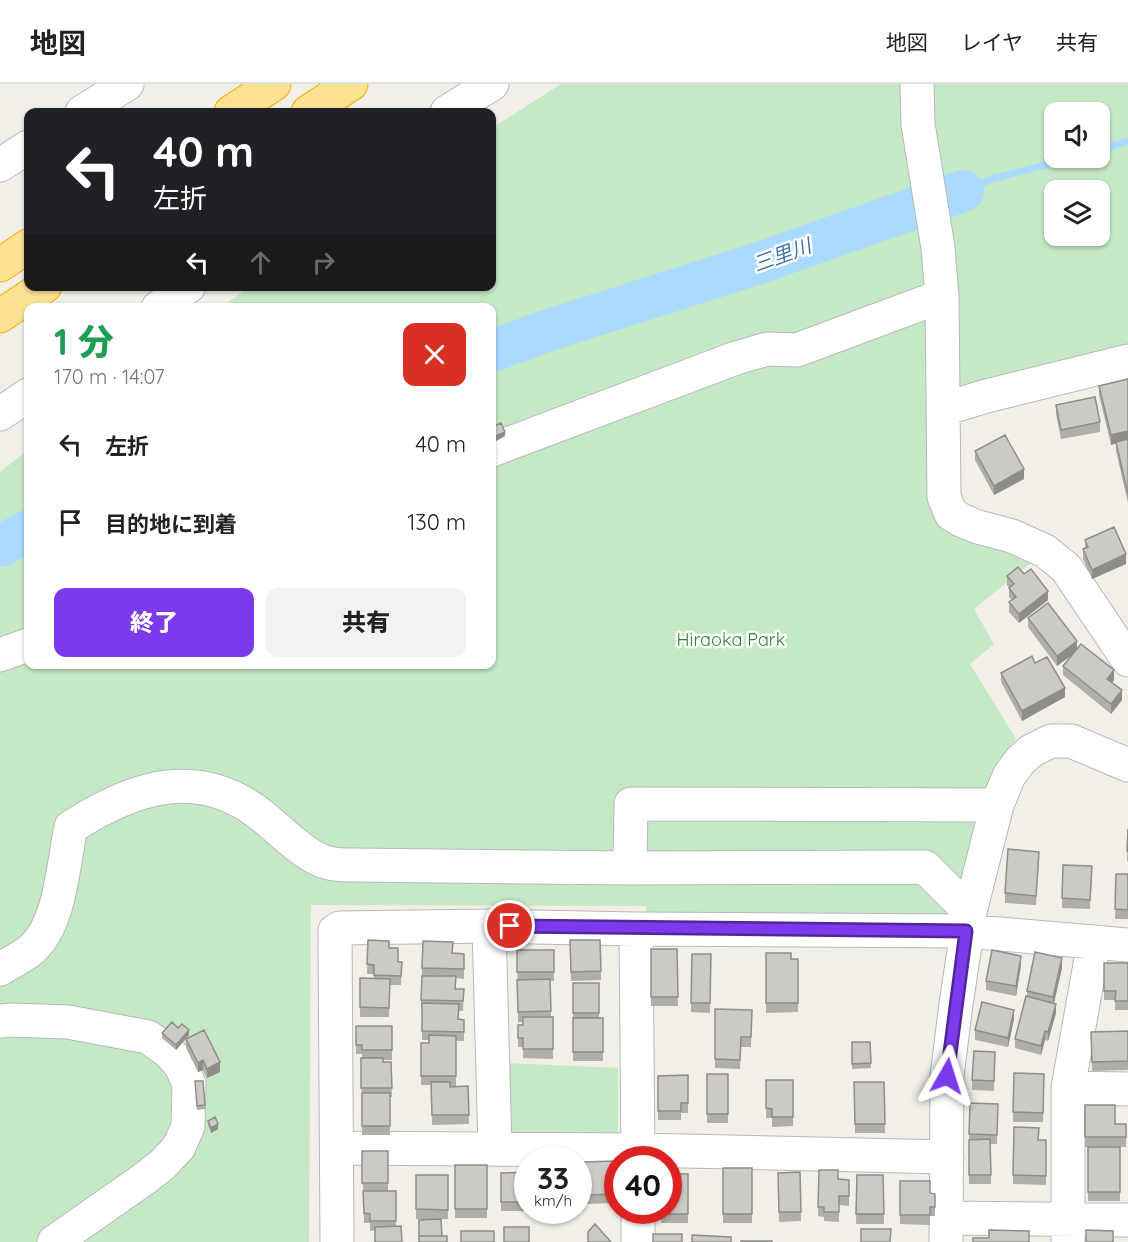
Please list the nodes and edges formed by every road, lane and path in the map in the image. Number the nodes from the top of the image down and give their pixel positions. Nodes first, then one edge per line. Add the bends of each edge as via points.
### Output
1 (127, 84) edge
2 (274, 84) edge
3 (351, 84) edge
4 (492, 84) edge
5 (918, 84) edge
6 (88, 108) edge
7 (237, 108) edge
8 (314, 108) edge
9 (453, 108) edge
10 (24, 150) edge
11 (0, 165) edge
12 (24, 249) edge
13 (0, 265) edge
14 (38, 291) edge
15 (182, 291) edge
16 (942, 296) junction
17 (165, 303) edge
18 (0, 316) edge
19 (1128, 361) edge
20 (24, 398) edge
21 (945, 409) junction
22 (0, 414) edge
23 (496, 448) edge
24 (24, 646) edge
25 (0, 655) edge
26 (1128, 660) edge
27 (1128, 765) edge
28 (997, 805) junction
29 (630, 868) junction
30 (968, 922) junction
31 (489, 926) junction
32 (636, 929) junction
33 (1094, 942) junction
34 (1128, 945) edge
35 (0, 969) edge
36 (0, 1021) edge
37 (1068, 1088) junction
38 (1128, 1089) edge
39 (638, 1146) edge
40 (337, 1148) junction
41 (495, 1148) junction
42 (604, 1153) edge
43 (682, 1155) edge
44 (947, 1157) junction
45 (1128, 1221) edge
46 (638, 1224) edge
47 (946, 1230) edge
48 (1068, 1231) edge
49 (54, 1242) edge
50 (337, 1242) edge
51 (638, 1242) edge

1 - 6 street
2 - 7 highway
3 - 8 highway
4 - 9 street
5 - 16 street via 918,124
10 - 11 street
12 - 13 highway
14 - 18 highway
15 - 17 street
16 - 21 street
16 - 23 street via 796,350 767,349 736,358
19 - 21 street
20 - 22 street
21 - 26 street via 944,497 951,514 1046,551 1066,568
24 - 25 street
27 - 28 street via 1071,741 1051,741 1020,761
28 - 29 street via 631,804
28 - 30 street
29 - 30 street via 925,867
29 - 35 street via 328,863 283,835 244,803 209,788 158,787 71,827 52,920 33,949
30 - 32 street
30 - 33 street
30 - 44 street via 947,1076
31 - 32 street
31 - 40 street via 335,931
31 - 41 street
32 - 39 street
33 - 34 street
33 - 37 street
36 - 49 street via 68,1022 148,1037 169,1052 189,1084 188,1126 179,1147 144,1179
37 - 38 street
37 - 48 street
40 - 41 street
40 - 50 street
41 - 42 street
43 - 44 street
44 - 47 street
45 - 48 street
46 - 51 street
47 - 48 street

